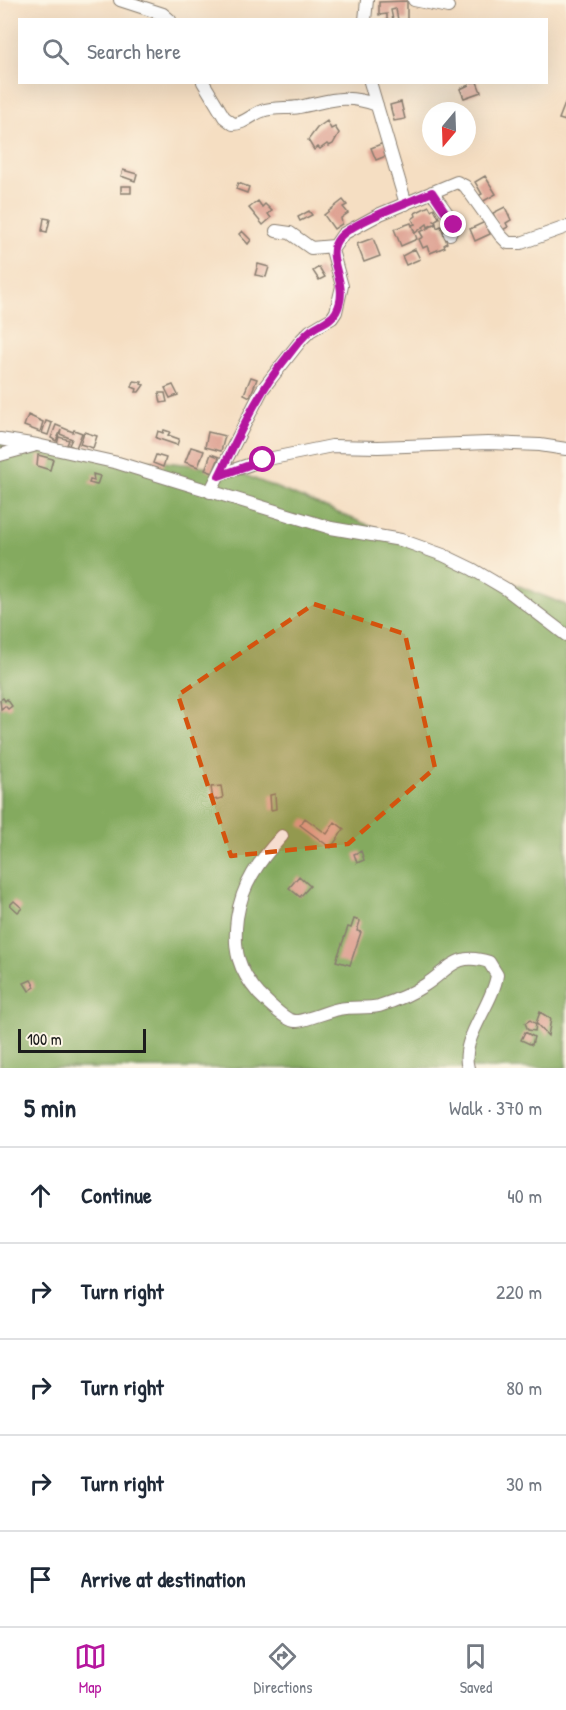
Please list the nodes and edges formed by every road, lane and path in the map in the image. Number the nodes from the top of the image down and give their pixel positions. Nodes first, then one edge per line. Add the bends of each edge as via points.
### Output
1 (120, 0) edge
2 (367, 0) edge
3 (414, 0) edge
4 (448, 7) dead end
5 (167, 18) edge
6 (365, 18) edge
7 (204, 84) edge
8 (371, 84) edge
9 (376, 105) junction
10 (432, 192) junction
11 (406, 204) junction
12 (566, 226) edge
13 (276, 231) dead end
14 (450, 234) dead end
15 (334, 246) junction
16 (0, 439) edge
17 (38, 445) junction
18 (566, 449) edge
19 (0, 455) edge
20 (219, 476) junction
21 (210, 492) junction
22 (566, 635) edge
23 (282, 836) dead end
24 (468, 1068) edge

1 - 5 street
2 - 6 street
3 - 4 street
7 - 9 street via 232,124 264,110 325,100 359,99
8 - 9 street
9 - 11 street
10 - 11 street
10 - 12 street via 457,182 465,186 508,243 521,243
10 - 14 street via 452,220
11 - 15 street via 343,234
13 - 15 street via 290,233 311,249
15 - 20 street via 332,255 342,285 338,308 332,318 302,339 262,390
16 - 17 street
17 - 19 street
17 - 21 street via 151,472
18 - 20 street via 488,443 332,446 263,460
20 - 21 street
21 - 22 street via 331,528 401,540 443,555 506,589
23 - 24 street via 261,858 246,883 238,908 236,948 245,978 261,996 295,1021 343,1008 379,1006 426,984 457,960 489,962 498,975 468,1042

